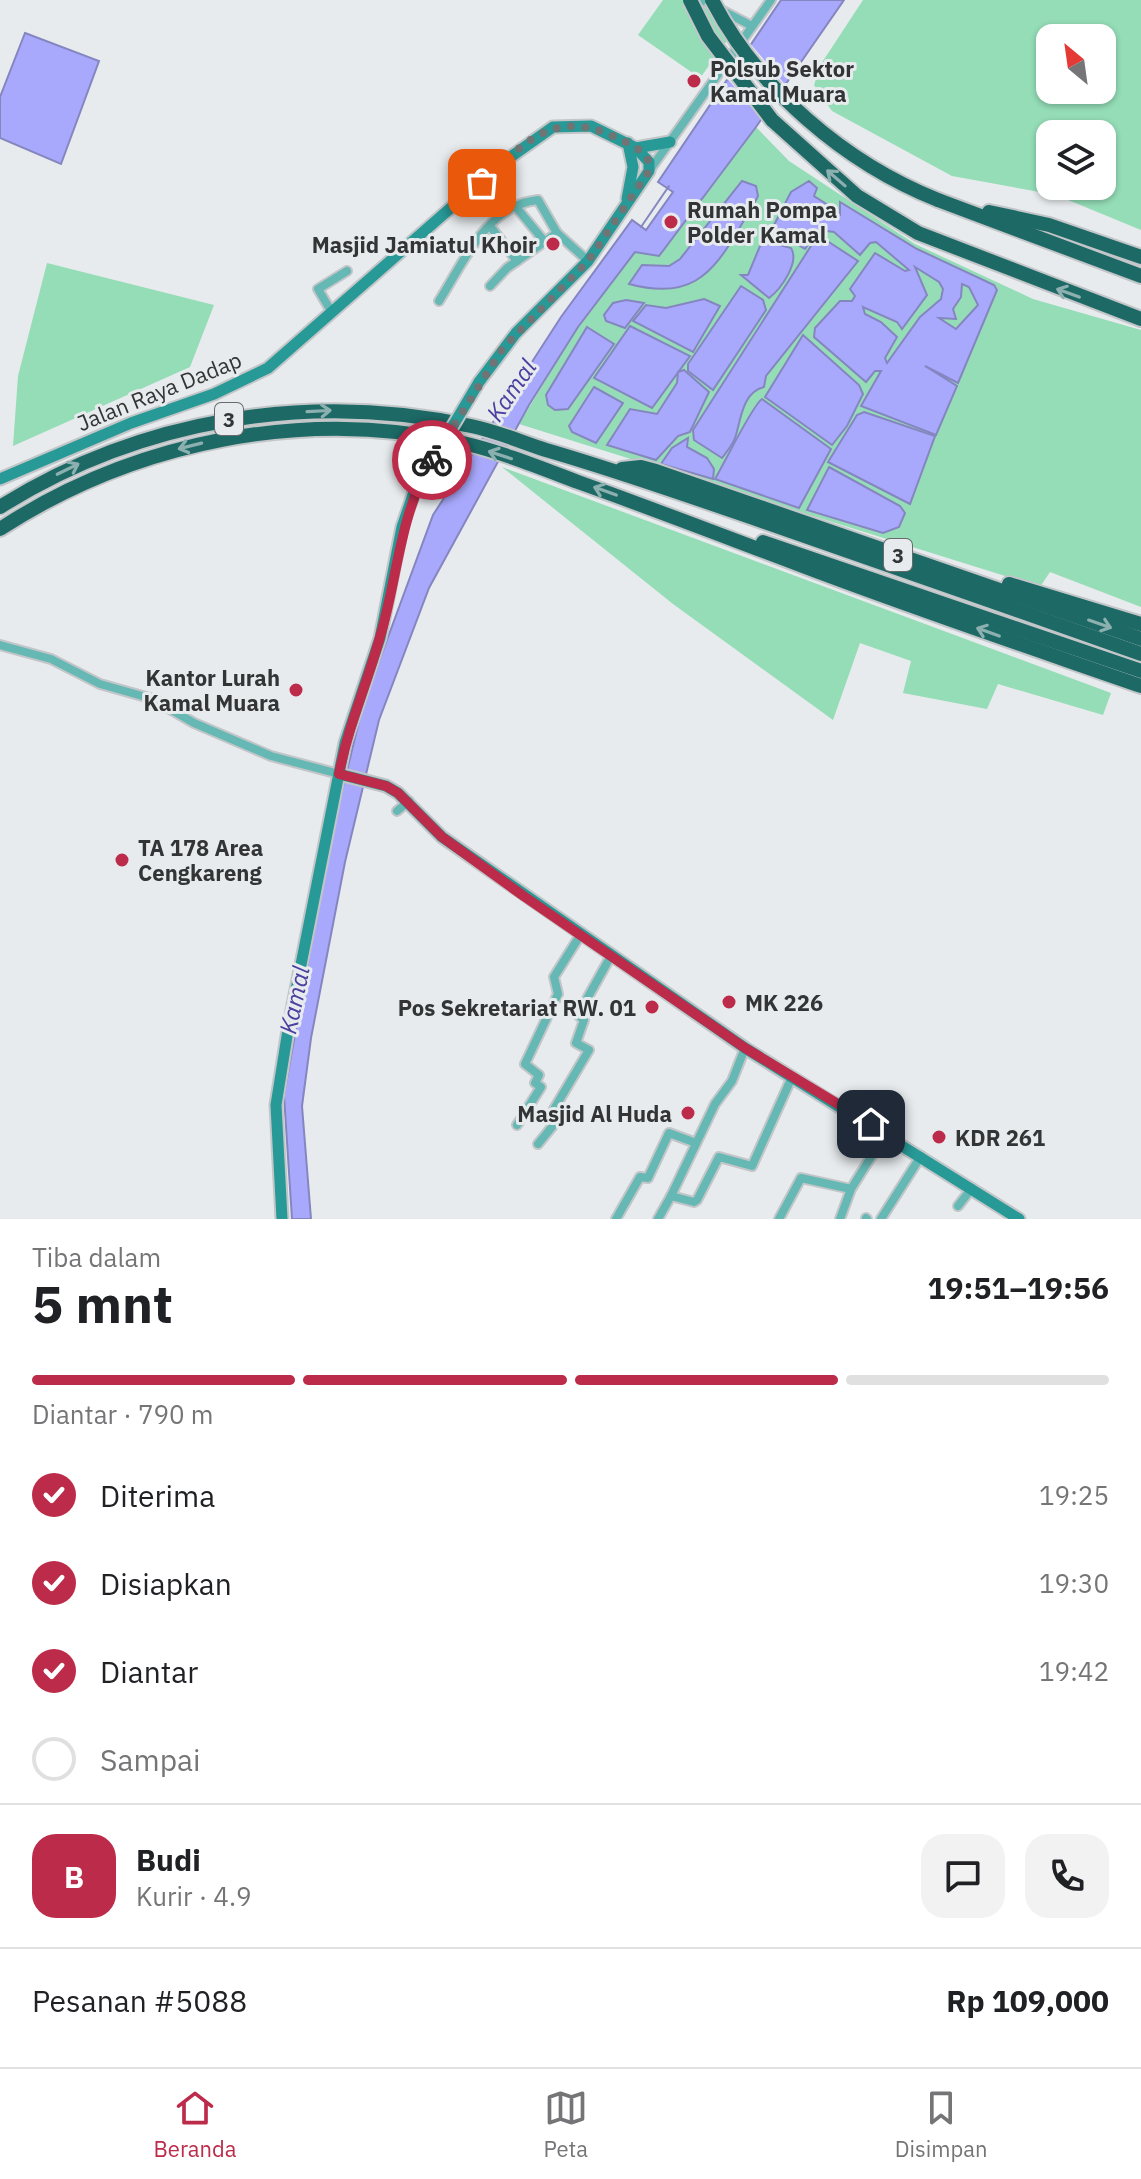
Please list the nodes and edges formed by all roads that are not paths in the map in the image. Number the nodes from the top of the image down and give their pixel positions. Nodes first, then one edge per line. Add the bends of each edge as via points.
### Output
1 (690, 0) edge
2 (702, 0) edge
3 (712, 0) edge
4 (771, 0) edge
5 (752, 26) junction
6 (670, 142) junction
7 (632, 145) junction
8 (649, 171) junction
9 (938, 200) junction
10 (627, 204) junction
11 (516, 207) junction
12 (490, 226) junction
13 (560, 236) junction
14 (544, 241) junction
15 (1141, 257) edge
16 (517, 261) junction
17 (588, 261) junction
18 (347, 271) dead end
19 (1141, 276) edge
20 (490, 286) dead end
21 (439, 301) dead end
22 (331, 311) junction
23 (1141, 319) edge
24 (617, 470) junction
25 (0, 479) edge
26 (0, 507) edge
27 (677, 517) junction
28 (0, 529) edge
29 (923, 563) junction
30 (1141, 624) edge
31 (1141, 639) edge
32 (0, 645) edge
33 (1141, 654) edge
34 (1141, 671) edge
35 (1141, 686) edge
36 (343, 775) junction
37 (409, 801) junction
38 (397, 811) dead end
39 (581, 934) junction
40 (612, 954) junction
41 (745, 1048) junction
42 (792, 1077) junction
43 (517, 1125) dead end
44 (886, 1133) junction
45 (696, 1143) junction
46 (538, 1144) dead end
47 (921, 1155) junction
48 (972, 1188) junction
49 (851, 1189) junction
50 (671, 1196) junction
51 (958, 1206) dead end
52 (282, 1219) edge
53 (616, 1219) edge
54 (658, 1219) edge
55 (779, 1219) edge
56 (840, 1219) edge
57 (881, 1219) edge
58 (1019, 1219) edge

23 -> 1 highway, bridge via 918,233 857,196 772,120 708,36
2 - 5 street
3 - 9 highway, bridge via 725,26 769,80 819,130 873,168
4 - 5 street
5 - 6 street
6 - 7 main road
6 - 8 street
7 - 8 main road via 648,158
7 - 10 main road
7 - 22 main road, Jalan Raya Dadap via 591,126 553,127
8 - 10 main road
9 - 15 highway via 1049,225
9 - 19 highway
10 - 17 main road
11 - 12 street
11 - 13 street via 538,200
11 - 14 street
12 - 16 street
12 - 21 street via 472,243
13 - 14 street
13 - 17 street
14 - 16 street
16 - 20 street
17 - 36 main road, bridge via 516,333 479,382 426,471 402,527 380,638 358,696
18 - 22 street via 318,289
22 - 25 main road, Jalan Raya Dadap via 289,352 248,379
26 -> 24 highway, 3 via 94,457 186,427 259,414 405,414 474,426
24 - 29 highway, 3 via 656,471
24 - 33 highway, 3
27 -> 28 highway, 3 via 467,444 332,429 192,445 102,475 41,502
27 - 34 highway, 3
35 -> 27 highway, 3
29 - 30 highway
29 -> 31 highway, 3
32 - 36 street via 153,699 271,756
36 - 37 main road via 386,786
36 - 52 main road via 276,1105
37 - 38 street
37 - 39 main road via 442,837
39 - 40 main road
39 - 43 street via 554,977 558,994 525,1064 539,1075 535,1083 541,1087
40 - 41 main road
40 - 46 street via 578,1015 584,1020 576,1043 589,1050 554,1109 560,1117
41 - 42 main road
41 - 45 street
42 - 44 main road
42 - 50 street via 752,1166 719,1157 694,1202
44 - 47 main road
44 - 49 street
45 - 50 street
45 - 53 street via 669,1133 648,1178 640,1177
47 - 48 main road
47 - 57 street
48 - 51 street
48 - 58 main road
49 - 55 street via 801,1178
49 - 56 street
50 - 54 street

